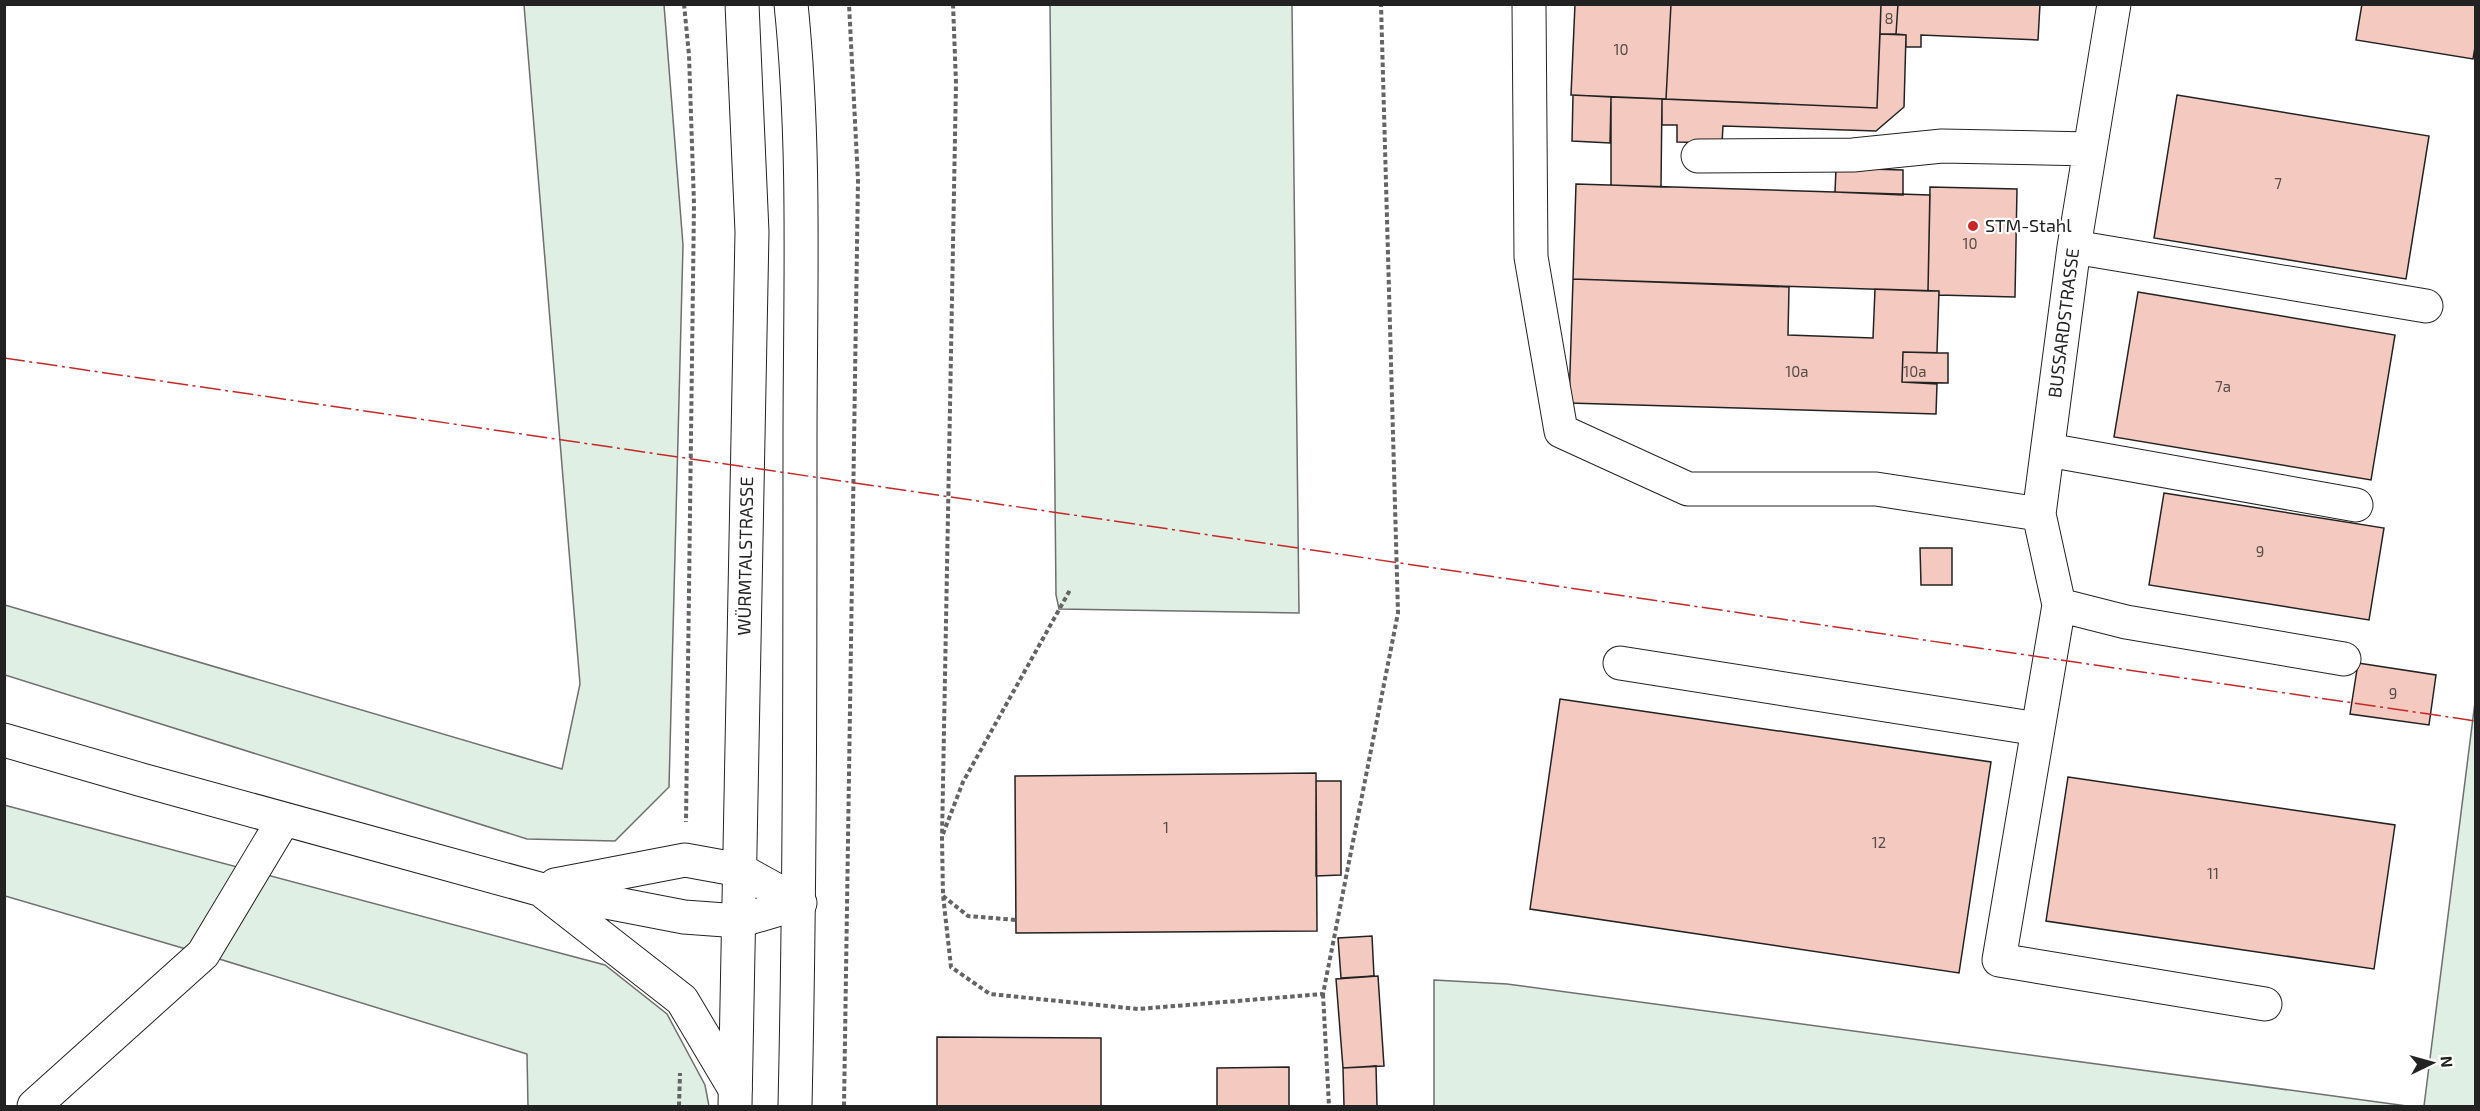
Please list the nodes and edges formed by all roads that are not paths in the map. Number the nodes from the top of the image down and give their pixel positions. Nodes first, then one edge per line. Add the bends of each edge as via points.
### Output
1 (742, 4) edge
2 (791, 4) edge
3 (1529, 4) edge
4 (2114, 4) edge
5 (2090, 149) junction
6 (1698, 156) dead end
7 (2074, 247) junction
8 (2426, 306) dead end
9 (2048, 450) junction
10 (2356, 505) dead end
11 (2039, 514) junction
12 (2059, 605) junction
13 (2344, 659) dead end
14 (1620, 663) dead end
15 (2038, 729) junction
16 (4, 740) edge
17 (284, 819) junction
18 (740, 870) junction
19 (539, 889) junction
20 (800, 903) junction
21 (739, 921) junction
22 (2265, 1004) dead end
23 (735, 1098) edge
24 (34, 1107) edge
25 (795, 1107) edge

1 - 18 main road, WÜRMTALSTRASSE via 753,232
2 - 20 main road via 802,203
3 - 11 main road via 1531,257 1561,431 1688,489 1876,489
4 - 5 main road, BUSSARDSTRASSE
5 - 6 main road via 1942,146 1853,155
5 - 7 main road, BUSSARDSTRASSE
7 - 8 main road
7 - 9 main road, BUSSARDSTRASSE
9 - 10 main road
9 - 11 main road, BUSSARDSTRASSE
11 - 12 main road, BUSSARDSTRASSE
12 - 13 main road via 2126,622
12 - 15 main road
14 - 15 main road
15 - 22 main road via 1999,960
16 - 17 main road
17 - 19 main road
17 - 24 main road via 203,954
18 - 19 main road via 685,860
18 - 20 main road
18 - 21 main road, WÜRMTALSTRASSE
19 - 21 main road via 684,917
19 - 23 main road via 682,1000
20 - 21 main road
20 - 25 main road
21 - 23 main road, WÜRMTALSTRASSE

